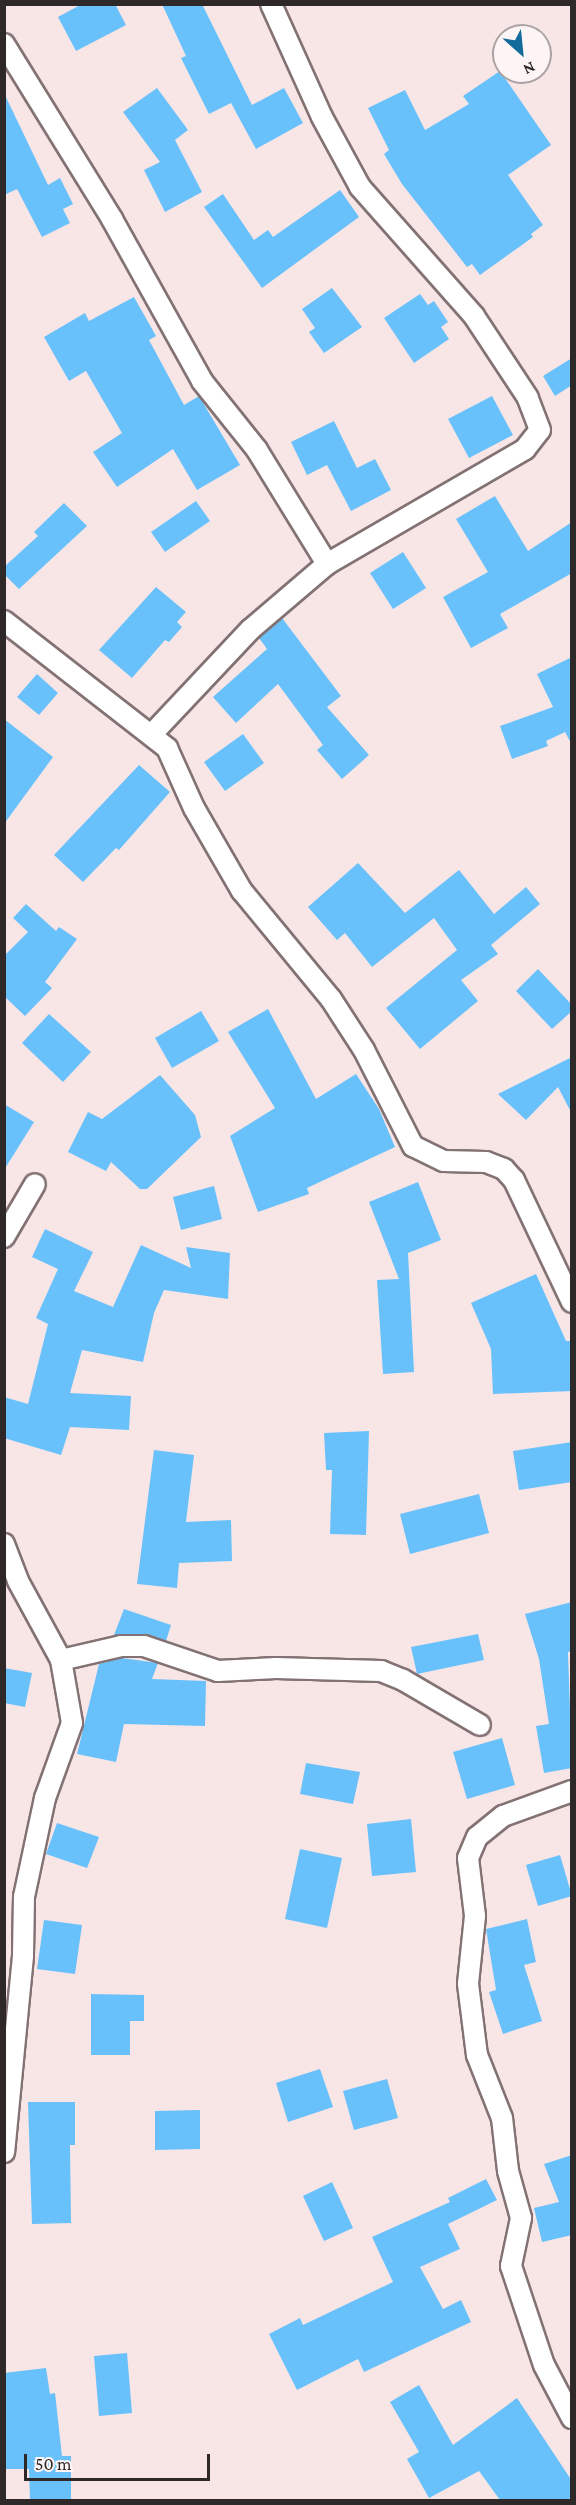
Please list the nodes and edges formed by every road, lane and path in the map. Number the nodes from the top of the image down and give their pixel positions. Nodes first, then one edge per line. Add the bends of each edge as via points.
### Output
1 (271, 4) edge
2 (285, 4) edge
3 (282, 27) junction
4 (4, 44) edge
5 (327, 564) junction
6 (4, 621) edge
7 (152, 734) junction
8 (35, 1184) dead end
9 (4, 1237) edge
10 (572, 1302) edge
11 (4, 1544) edge
12 (61, 1660) junction
13 (480, 1725) dead end
14 (572, 1791) edge
15 (13, 1966) edge
16 (4, 2152) edge
17 (572, 2418) edge

1 - 3 street
2 - 3 street
3 - 5 street via 322,117 360,187 474,316 528,398 540,430 525,449
4 - 5 street via 112,219 202,381 257,450
5 - 7 street via 251,628
6 - 7 street
7 - 10 street via 167,748 194,808 242,891 331,999 364,1050 413,1146 444,1161 486,1162 504,1169 514,1180
8 - 9 street
11 - 12 street via 18,1581
12 - 13 street via 121,1646 144,1646 218,1671 381,1671 404,1680
12 - 15 street via 72,1723 45,1798
14 - 17 street via 503,1816 477,1838 468,1858 475,1916 468,1984 477,2055 502,2118 508,2171 521,2218 512,2266 544,2365
15 - 16 street

